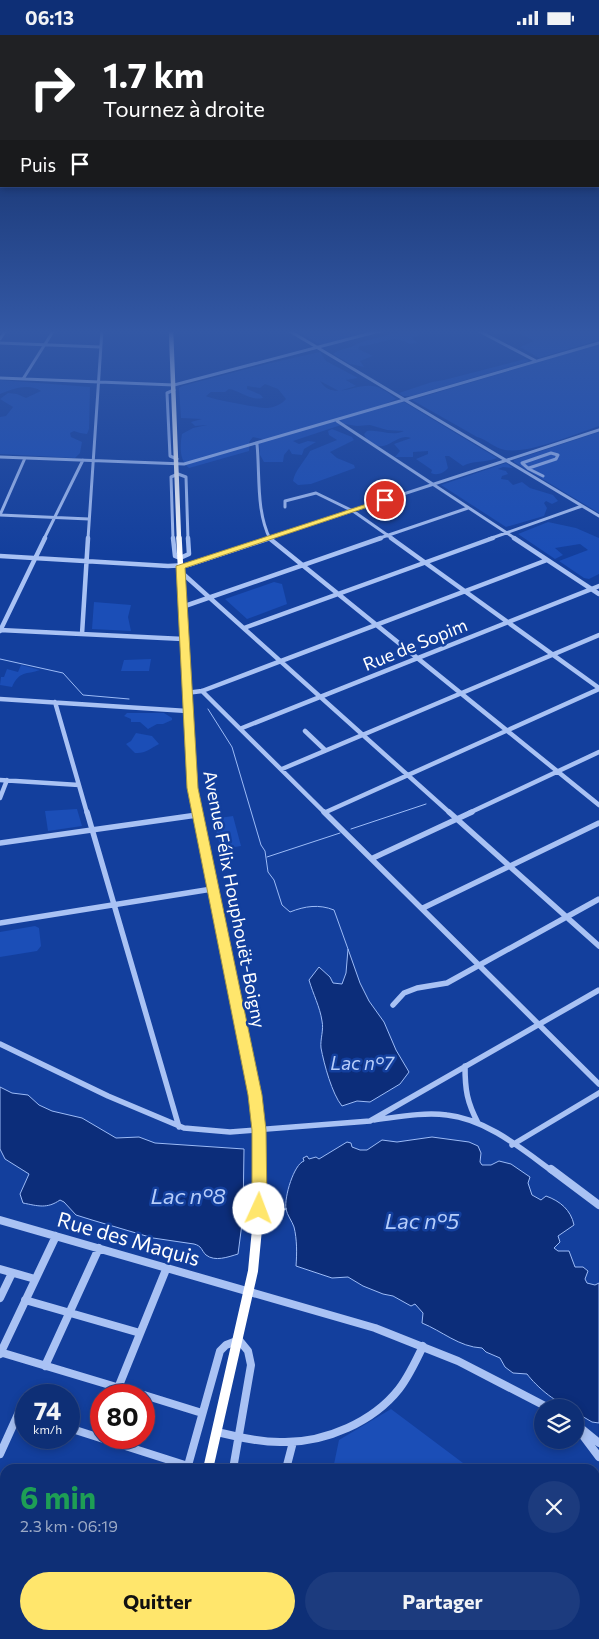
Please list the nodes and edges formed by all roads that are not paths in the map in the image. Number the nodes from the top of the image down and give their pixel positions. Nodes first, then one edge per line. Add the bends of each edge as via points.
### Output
1 (98, 405) edge
2 (175, 405) edge
3 (389, 405) edge
4 (413, 405) edge
5 (337, 421) junction
6 (599, 430) edge
7 (257, 444) junction
8 (0, 457) edge
9 (25, 458) junction
10 (83, 460) junction
11 (506, 460) junction
12 (94, 461) junction
13 (177, 462) junction
14 (529, 469) junction
15 (543, 476) dead end
16 (433, 484) junction
17 (582, 506) junction
18 (284, 507) dead end
19 (468, 508) junction
20 (353, 511) junction
21 (0, 515) edge
22 (599, 516) edge
23 (54, 518) junction
24 (89, 519) junction
25 (507, 534) junction
26 (388, 536) junction
27 (269, 538) junction
28 (0, 556) edge
29 (35, 558) junction
30 (547, 560) junction
31 (85, 561) junction
32 (425, 563) junction
33 (300, 566) junction
34 (181, 569) junction
35 (599, 586) edge
36 (591, 589) junction
37 (466, 592) junction
38 (337, 594) junction
39 (599, 594) edge
40 (209, 597) junction
41 (182, 607) junction
42 (508, 622) junction
43 (376, 625) junction
44 (244, 628) junction
45 (0, 630) edge
46 (82, 634) junction
47 (599, 635) edge
48 (183, 639) junction
49 (553, 655) junction
50 (417, 658) junction
51 (280, 661) junction
52 (599, 688) edge
53 (202, 691) junction
54 (186, 693) junction
55 (460, 693) junction
56 (321, 697) junction
57 (0, 699) edge
58 (55, 702) junction
59 (187, 711) junction
60 (242, 728) junction
61 (506, 730) junction
62 (305, 731) dead end
63 (363, 735) junction
64 (326, 750) junction
65 (599, 752) edge
66 (282, 769) junction
67 (557, 771) junction
68 (408, 775) junction
69 (0, 780) edge
70 (7, 780) junction
71 (79, 785) junction
72 (0, 798) edge
73 (599, 805) edge
74 (326, 812) junction
75 (197, 815) junction
76 (456, 818) junction
77 (599, 823) edge
78 (92, 830) junction
79 (0, 843) edge
80 (373, 858) junction
81 (509, 865) junction
82 (212, 889) junction
83 (599, 899) edge
84 (114, 905) junction
85 (423, 909) junction
86 (566, 916) junction
87 (0, 923) edge
88 (599, 946) edge
89 (480, 966) junction
90 (599, 990) edge
91 (393, 1005) dead end
92 (539, 1024) junction
93 (0, 1044) edge
94 (465, 1066) junction
95 (599, 1084) edge
96 (599, 1093) edge
97 (370, 1121) junction
98 (478, 1123) junction
99 (179, 1127) junction
100 (259, 1130) junction
101 (512, 1145) junction
102 (599, 1205) edge
103 (0, 1220) edge
104 (56, 1236) junction
105 (99, 1248) junction
106 (167, 1267) junction
107 (0, 1269) edge
108 (12, 1273) junction
109 (35, 1279) junction
110 (249, 1291) junction
111 (0, 1298) edge
112 (25, 1300) junction
113 (69, 1313) junction
114 (140, 1333) junction
115 (239, 1340) junction
116 (423, 1346) junction
117 (0, 1353) edge
118 (45, 1366) junction
119 (105, 1384) edge
120 (120, 1384) edge
121 (155, 1399) edge
122 (534, 1400) edge
123 (202, 1413) junction
124 (15, 1421) edge
125 (80, 1432) edge
126 (217, 1432) junction
127 (584, 1432) edge
128 (240, 1436) junction
129 (584, 1437) edge
130 (293, 1442) junction
131 (599, 1443) edge
132 (0, 1454) edge
133 (599, 1457) edge
134 (178, 1464) edge
135 (188, 1464) edge
136 (209, 1464) edge
137 (234, 1464) edge
138 (287, 1464) edge

1 - 12 street
2 - 13 highway, Avenue Félix Houphouët-Boigny
3 - 5 street
4 - 11 street
5 - 7 street
5 - 16 street
6 - 11 street
7 - 13 street
7 - 27 street via 262,506
8 - 9 street
9 - 10 street
9 - 21 street
10 - 12 street
10 - 23 street
11 - 16 street
11 - 17 street
12 - 13 street
12 - 24 street
13 - 34 highway, Avenue Félix Houphouët-Boigny
14 - 14 street via 522,463 550,453 558,455 556,459
14 - 15 street
16 - 19 street
16 - 20 street
17 - 22 street
17 - 25 street
18 - 20 street via 285,501 316,493
19 - 25 street
19 - 26 street
20 - 26 street
20 - 27 street
21 - 23 street
23 - 24 street
23 - 29 street
24 - 31 street
25 - 30 street
25 - 32 street
26 - 32 street
26 - 33 street
27 - 33 street
27 - 34 street
28 - 29 street
29 - 31 street
29 - 45 street
30 - 36 street
30 - 37 street
31 - 34 street
31 - 46 street
32 - 37 street
32 - 38 street
33 - 38 street
33 - 40 street
34 - 40 street
34 - 41 highway, Avenue Félix Houphouët-Boigny
35 - 36 street, Rue de Sopim
36 - 39 street
36 - 42 street, Rue de Sopim
37 - 42 street
37 - 43 street
38 - 43 street
38 - 44 street
40 - 41 street
40 - 44 street
41 - 48 highway, Avenue Félix Houphouët-Boigny
42 - 49 street
42 - 50 street, Rue de Sopim
43 - 50 street
43 - 51 street
44 - 51 street
45 - 46 street
46 - 48 street
47 - 49 street
48 - 54 highway, Avenue Félix Houphouët-Boigny
49 - 52 street
49 - 55 street
50 - 55 street
50 - 56 street, Rue de Sopim
51 - 53 street
51 - 56 street
52 - 61 street
53 - 54 street
53 - 60 street
54 - 59 highway, Avenue Félix Houphouët-Boigny
55 - 61 street
55 - 63 street
56 - 60 street, Rue de Sopim
56 - 63 street
57 - 58 street
58 - 59 street
58 - 71 street
59 - 75 highway, Avenue Félix Houphouët-Boigny
60 - 66 street
61 - 67 street
61 - 68 street
62 - 64 street
63 - 64 street
63 - 68 street
64 - 66 street
65 - 67 street
66 - 74 street
67 - 73 street
67 - 76 street
68 - 74 street
68 - 76 street
69 - 70 street
70 - 71 street
70 - 72 street
71 - 78 street
74 - 80 street
75 - 78 street
75 - 82 highway, Avenue Félix Houphouët-Boigny
76 - 80 street
76 - 81 street
77 - 81 street
78 - 79 street
78 - 84 street
80 - 85 street
81 - 85 street
81 - 86 street
82 - 84 street
82 - 100 highway, Avenue Félix Houphouët-Boigny via 244,1036
83 - 86 street
84 - 87 street
84 - 99 street
85 - 89 street
86 - 88 street
86 - 89 street
89 - 91 street via 447,983 410,990
89 - 92 street
90 - 92 street
92 - 94 street
92 - 95 street
93 - 99 street
94 - 97 street
94 - 98 street via 465,1091
96 - 101 street
97 - 98 street via 450,1115
97 - 100 street
98 - 101 street
99 - 100 street
100 - 110 highway, Avenue Félix Houphouët-Boigny via 258,1228
101 - 102 street
103 - 104 street, Rue des Maquis
104 - 105 street, Rue des Maquis
104 - 109 street
105 - 106 street, Rue des Maquis
105 - 113 street
106 - 110 street, Rue des Maquis
106 - 114 street
107 - 108 street
108 - 109 street
108 - 111 street
109 - 112 street
110 - 115 highway, Avenue Félix Houphouët-Boigny
110 - 116 street, Rue des Maquis via 375,1328 402,1341
112 - 113 street
112 - 117 street
113 - 114 street
113 - 118 street
114 - 120 street
115 - 123 street via 220,1351
115 - 126 highway, Avenue Félix Houphouët-Boigny
115 - 128 street via 248,1351 250,1365
116 - 122 street, Rue des Maquis
116 - 130 street via 398,1389 369,1415 333,1433
117 - 118 street
118 - 119 street
121 - 123 street
123 - 135 street
124 - 132 street
125 - 134 street
126 - 128 street
126 - 136 highway, Avenue Félix Houphouët-Boigny
127 - 131 street
128 - 130 street
128 - 137 street
129 - 133 street
130 - 138 street

